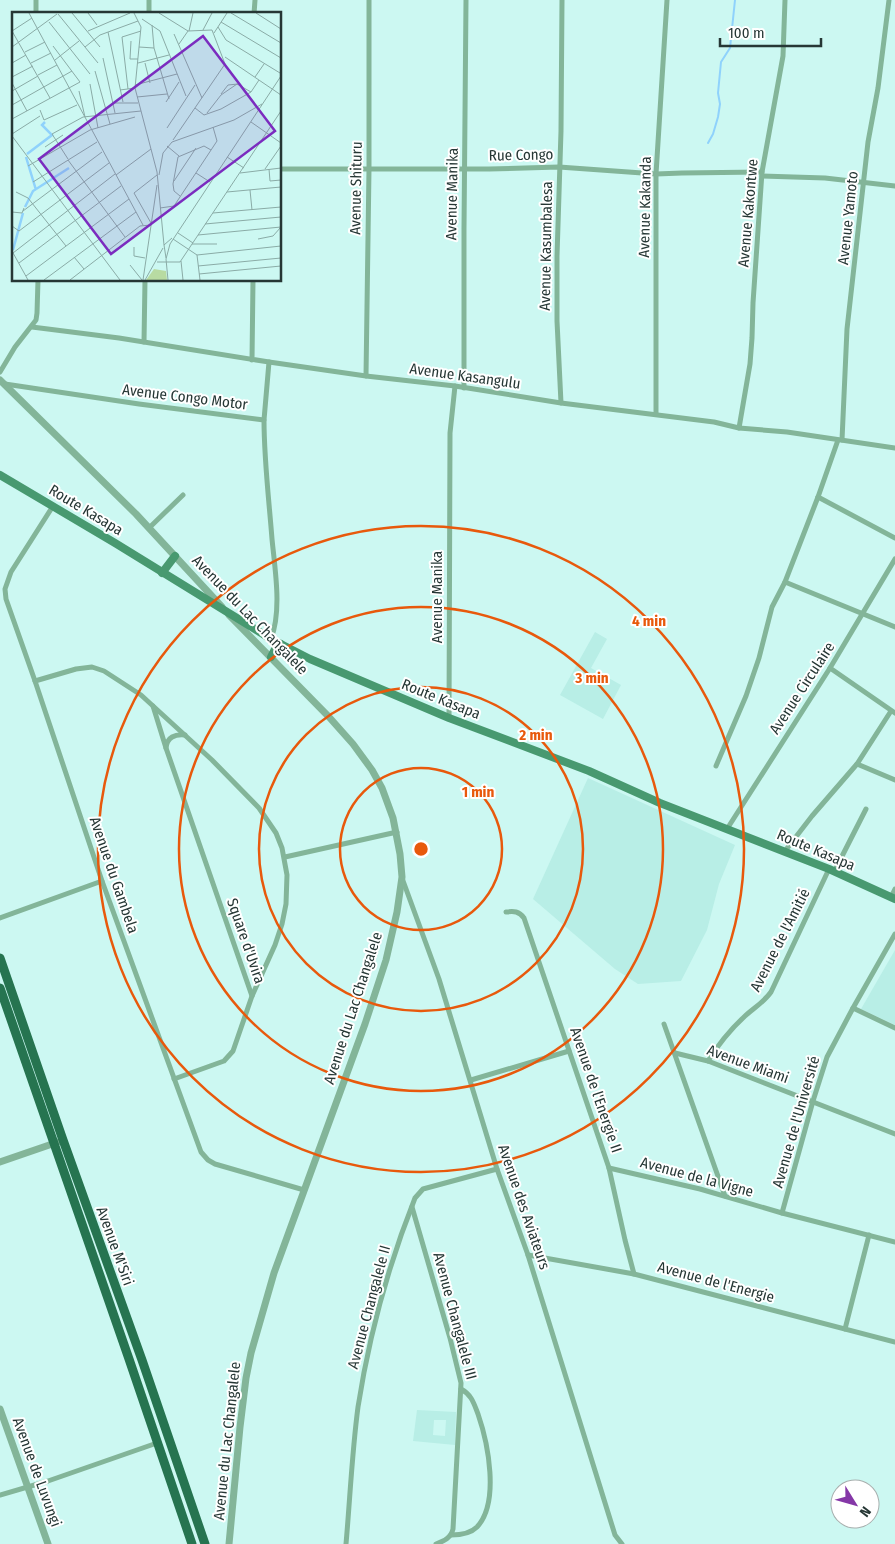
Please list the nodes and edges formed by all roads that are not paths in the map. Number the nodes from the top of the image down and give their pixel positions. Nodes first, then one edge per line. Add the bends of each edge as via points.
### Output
1 (369, 0) edge
2 (466, 0) edge
3 (562, 0) edge
4 (667, 0) edge
5 (785, 0) edge
6 (889, 0) edge
7 (559, 167) junction
8 (465, 168) junction
9 (281, 169) edge
10 (369, 169) junction
11 (656, 174) junction
12 (762, 174) junction
13 (864, 183) junction
14 (895, 186) edge
15 (38, 281) edge
16 (145, 281) edge
17 (252, 281) edge
18 (32, 326) junction
19 (144, 342) junction
20 (252, 360) junction
21 (269, 362) junction
22 (0, 372) edge
23 (366, 376) junction
24 (2, 382) edge
25 (455, 386) junction
26 (464, 388) junction
27 (560, 402) junction
28 (656, 414) junction
29 (264, 420) junction
30 (739, 428) junction
31 (840, 440) junction
32 (895, 448) edge
33 (0, 475) edge
34 (183, 496) dead end
35 (818, 497) junction
36 (53, 506) junction
37 (149, 528) junction
38 (895, 538) edge
39 (175, 556) junction
40 (895, 558) edge
41 (162, 573) junction
42 (785, 582) junction
43 (226, 612) junction
44 (863, 614) junction
45 (895, 627) edge
46 (271, 639) junction
47 (281, 644) junction
48 (271, 658) junction
49 (830, 668) junction
50 (35, 681) junction
51 (153, 706) junction
52 (893, 712) edge
53 (449, 718) junction
54 (186, 735) junction
55 (166, 748) junction
56 (857, 764) junction
57 (716, 766) dead end
58 (895, 780) edge
59 (866, 809) dead end
60 (727, 829) junction
61 (396, 832) junction
62 (785, 851) junction
63 (284, 857) junction
64 (831, 870) junction
65 (402, 877) junction
66 (102, 881) junction
67 (894, 895) edge
68 (506, 912) dead end
69 (0, 918) edge
70 (895, 934) edge
71 (0, 958) edge
72 (0, 988) edge
73 (252, 996) junction
74 (853, 1008) junction
75 (664, 1024) dead end
76 (895, 1028) edge
77 (569, 1051) junction
78 (675, 1053) junction
79 (708, 1061) junction
80 (174, 1079) junction
81 (471, 1080) junction
82 (813, 1101) junction
83 (895, 1134) edge
84 (58, 1142) junction
85 (0, 1162) edge
86 (609, 1168) junction
87 (497, 1169) junction
88 (304, 1190) junction
89 (724, 1196) junction
90 (412, 1206) junction
91 (782, 1214) junction
92 (869, 1235) junction
93 (895, 1242) edge
94 (528, 1255) junction
95 (634, 1274) junction
96 (845, 1330) junction
97 (895, 1342) edge
98 (461, 1390) junction
99 (0, 1409) edge
100 (157, 1443) junction
101 (28, 1487) junction
102 (0, 1496) edge
103 (452, 1535) junction
104 (48, 1544) edge
105 (192, 1544) edge
106 (205, 1544) edge
107 (229, 1544) edge
108 (346, 1544) edge
109 (436, 1544) edge
110 (622, 1544) edge

1 - 10 street, Avenue Shituru
2 - 8 street, Avenue Manika
3 - 7 street, Avenue Kasumbalesa
4 - 11 street, Avenue Kakanda
5 - 12 street, Avenue Kakontwe via 783,56
6 - 13 street, Avenue Yamoto
7 - 8 street, Rue Congo
7 - 11 street, Rue Congo
7 - 27 street, Avenue Kasumbalesa via 557,321
8 - 10 street, Rue Congo
8 - 26 street, Avenue Manika
9 - 10 street, Rue Congo
10 - 23 street, Avenue Shituru
11 - 12 street, Rue Congo
11 - 28 street, Avenue Kakanda
12 - 13 street, Rue Congo
12 - 30 street, Avenue Kakontwe via 750,364
13 - 14 street
13 - 31 street, Avenue Yamoto via 847,329
15 - 18 street via 37,313
16 - 19 street
17 - 20 street
18 - 19 street, Avenue Kasangulu
18 - 22 street
19 - 20 street, Avenue Kasangulu
20 - 21 street, Avenue Kasangulu
21 - 23 street, Avenue Kasangulu
21 - 29 street
23 - 25 street, Avenue Kasangulu
24 - 29 street, Avenue Congo Motor
24 - 37 street, Avenue du Lac Changalele
25 - 26 street, Avenue Kasangulu
25 - 53 street, Avenue Manika via 450,433
26 - 27 street, Avenue Kasangulu
27 - 28 street, Avenue Kasangulu
28 - 30 street, Avenue Kasangulu
29 - 46 street, Avenue Congo Motor via 277,612
30 - 31 street, Avenue Kasangulu
31 - 32 street, Avenue Kasangulu
31 - 35 street, Avenue Yamoto
33 - 36 main road, Route Kasapa
34 - 37 street
35 - 38 street
35 - 42 street, Avenue Yamoto
36 - 41 main road, Route Kasapa
36 - 50 street, Avenue du Gambela via 11,572 6,589 6,599
37 - 39 street, Avenue du Lac Changalele
39 - 41 main road
39 - 43 street, Avenue du Lac Changalele
40 - 44 street, Avenue Circulaire
41 - 43 main road, Route Kasapa
42 - 44 street
42 - 57 street, Avenue Yamoto via 772,607 746,696
43 - 46 main road, Route Kasapa
43 - 48 street, Avenue du Lac Changalele
44 - 45 street
44 - 49 street, Avenue Circulaire
46 - 47 main road, Route Kasapa
47 - 48 main road
47 - 53 main road, Route Kasapa
48 - 61 street, Avenue du Lac Changalele via 362,756 382,788
49 - 52 street
49 - 60 street, Avenue Circulaire
50 - 51 street via 76,669 98,668
50 - 66 street, Avenue du Gambela
51 - 54 street, Square d'Uvira
51 - 55 street, Square d'Uvira
52 - 56 street
53 - 60 main road, Route Kasapa
54 - 55 street via 172,737
54 - 63 street, Square d'Uvira via 259,808 276,833
55 - 73 street, Square d'Uvira
56 - 58 street
56 - 62 street
59 - 64 street, Avenue de l'Amitié
60 - 62 main road, Route Kasapa
61 - 63 street
61 - 65 street, Avenue du Lac Changalele
62 - 64 main road, Route Kasapa
63 - 73 street, Square d'Uvira via 287,889 282,924
64 - 67 main road, Route Kasapa
64 - 79 street, Avenue de l'Amitié via 766,1000 741,1021
65 - 81 street, Avenue des Aviateurs
65 - 88 street, Avenue du Lac Changalele via 386,960
66 - 69 street
66 - 80 street, Avenue du Gambela
68 - 77 street, Avenue de l'Energie II via 515,911 524,918
70 - 74 street, Avenue de l'Université
71 - 84 highway, Avenue M'Siri
72 - 84 highway, Avenue M'Siri
73 - 80 street via 230,1056
74 - 76 street
74 - 82 street, Avenue de l'Université via 828,1057
75 - 78 street
77 - 81 street
77 - 86 street, Avenue de l'Energie II
78 - 79 street, Avenue Miami
78 - 89 street
79 - 82 street, Avenue Miami
80 - 88 street, Avenue du Gambela via 200,1152 208,1160
81 - 87 street, Avenue des Aviateurs
82 - 83 street, Avenue Miami
82 - 91 street, Avenue de l'Université
84 - 85 street
84 - 100 highway, Avenue M'Siri
84 - 106 highway, Avenue M'Siri via 142,1360
86 - 89 street, Avenue de la Vigne
86 - 95 street, Avenue de l'Energie II
87 - 90 street, Avenue Changalele II via 423,1189 418,1192
87 - 94 street, Avenue des Aviateurs
88 - 107 street, Avenue du Lac Changalele via 254,1339 246,1378
89 - 91 street, Avenue de la Vigne
90 - 98 street, Avenue Changalele III via 450,1338
90 - 108 street, Avenue Changalele II via 389,1272 367,1358 358,1409
91 - 92 street, Avenue de la Vigne
92 - 93 street, Avenue de la Vigne
92 - 96 street
94 - 95 street, Avenue de l'Energie
94 - 110 street, Avenue des Aviateurs via 616,1535
95 - 96 street, Avenue de l'Energie
96 - 97 street, Avenue de l'Energie
98 - 103 street, Avenue Changalele III
98 - 103 street via 472,1398 482,1425 491,1472 482,1520 470,1532
99 - 101 street, Avenue de Luvungi
100 - 101 street
100 - 105 highway, Avenue M'Siri
101 - 102 street
101 - 104 street, Avenue de Luvungi
103 - 109 street

